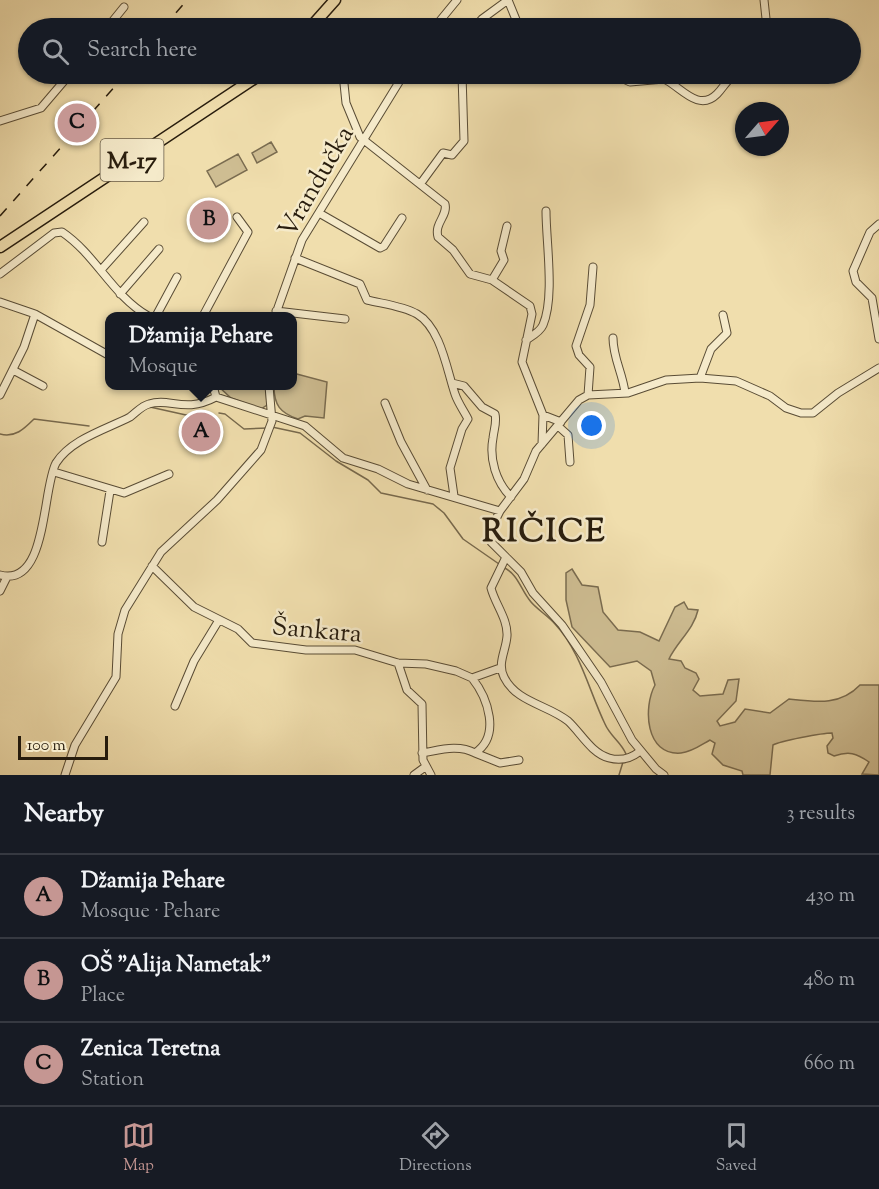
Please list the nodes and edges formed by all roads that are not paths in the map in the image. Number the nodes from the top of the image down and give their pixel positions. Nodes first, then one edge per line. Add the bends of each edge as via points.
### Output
1 (335, 0) edge
2 (457, 0) edge
3 (508, 0) edge
4 (764, 0) edge
5 (124, 7) dead end
6 (115, 18) edge
7 (322, 18) edge
8 (442, 18) edge
9 (483, 18) edge
10 (516, 18) edge
11 (766, 18) edge
12 (61, 84) edge
13 (246, 84) edge
14 (344, 84) edge
15 (398, 84) edge
16 (462, 84) edge
17 (671, 84) edge
18 (726, 84) edge
19 (0, 121) edge
20 (364, 139) junction
21 (421, 183) junction
22 (546, 211) dead end
23 (319, 213) junction
24 (237, 216) dead end
25 (402, 218) dead end
26 (144, 222) dead end
27 (879, 224) edge
28 (507, 226) dead end
29 (0, 247) edge
30 (159, 249) dead end
31 (294, 258) junction
32 (593, 267) dead end
33 (101, 270) junction
34 (0, 274) edge
35 (177, 277) dead end
36 (492, 280) junction
37 (120, 294) junction
38 (0, 302) edge
39 (142, 312) edge
40 (158, 312) edge
41 (205, 312) edge
42 (277, 312) edge
43 (34, 314) junction
44 (723, 315) dead end
45 (297, 316) edge
46 (345, 320) dead end
47 (613, 338) dead end
48 (879, 339) edge
49 (526, 340) junction
50 (105, 353) edge
51 (879, 368) edge
52 (13, 370) junction
53 (700, 378) junction
54 (452, 383) junction
55 (43, 386) dead end
56 (214, 390) edge
57 (269, 390) edge
58 (625, 393) junction
59 (0, 395) edge
60 (588, 395) junction
61 (216, 397) junction
62 (385, 403) dead end
63 (543, 415) junction
64 (271, 423) junction
65 (559, 424) junction
66 (542, 444) junction
67 (570, 462) dead end
68 (54, 472) junction
69 (169, 474) dead end
70 (110, 490) junction
71 (427, 490) junction
72 (454, 496) junction
73 (511, 497) junction
74 (500, 511) junction
75 (102, 542) dead end
76 (503, 564) junction
77 (152, 566) junction
78 (4, 576) edge
79 (0, 591) edge
80 (219, 620) junction
81 (398, 663) junction
82 (500, 668) junction
83 (472, 678) junction
84 (175, 706) dead end
85 (639, 752) junction
86 (422, 753) junction
87 (475, 753) junction
88 (519, 760) dead end
89 (425, 767) junction
90 (65, 775) edge
91 (414, 775) edge
92 (431, 775) edge
93 (664, 775) edge

1 - 7 main road
2 - 8 street
3 - 9 street
3 - 10 street
4 - 11 street
5 - 6 street
12 - 19 street via 41,108
13 - 29 main road, M-17
14 - 20 street via 352,121
15 - 20 street, Vrandučka
16 - 21 street via 464,141 452,155 443,153
17 - 18 street via 699,100 715,96
20 - 21 street
20 - 23 street, Vrandučka
21 - 36 street via 447,208 436,225 438,237 470,274
22 - 49 street via 545,316 539,332
23 - 25 street via 380,248
23 - 31 street, Vrandučka
24 - 41 street via 248,232
26 - 33 street
27 - 48 street via 870,232 853,276 872,298
28 - 36 street via 501,251 504,260
30 - 37 street
31 - 42 street, Vrandučka
31 - 54 street via 360,284 368,300 404,308 425,320
32 - 60 street via 590,305 576,346 590,367
33 - 34 street via 62,232 54,233
33 - 37 street
35 - 40 street
36 - 49 street via 530,306
37 - 39 street
38 - 43 street
43 - 50 street
43 - 52 street
44 - 53 street via 727,333 711,348
45 - 46 street
47 - 58 street via 614,357
49 - 63 street via 523,366
51 - 53 street via 837,393 813,413 786,408 736,381
52 - 55 street
52 - 59 street
53 - 58 street via 666,381
54 - 72 street via 468,419 450,468
54 - 73 street via 464,386 495,414 495,471
56 - 61 street
57 - 64 street
58 - 60 street
60 - 65 street
61 - 64 street
61 - 68 street via 194,406 150,403 93,433 62,458
62 - 71 street via 400,442
63 - 65 street
63 - 66 street
64 - 71 street via 305,426 343,458
64 - 77 street via 261,450 217,500 170,542
65 - 66 street
65 - 67 street via 568,435
66 - 73 street
68 - 70 street
68 - 78 street via 39,541 20,574
69 - 70 street via 124,494
70 - 75 street
71 - 72 street
72 - 74 street
73 - 74 street
74 - 76 street via 492,526 491,542
76 - 82 street via 491,588 506,622
76 - 85 street via 579,646
77 - 80 street, Šankara via 194,607
77 - 90 street via 125,610 115,653 116,677 75,745
78 - 79 street
80 - 81 street, Šankara via 238,629 252,643 315,651 355,650
80 - 84 street via 194,661
81 - 83 street, Šankara via 426,664
81 - 86 street via 407,690 422,704
82 - 83 street
82 - 85 street via 517,692 567,721 597,752 624,759
83 - 87 street via 484,699 491,727 482,748
85 - 93 street
86 - 87 street via 454,747
86 - 89 street
87 - 88 street via 500,763
89 - 91 street
89 - 92 street

